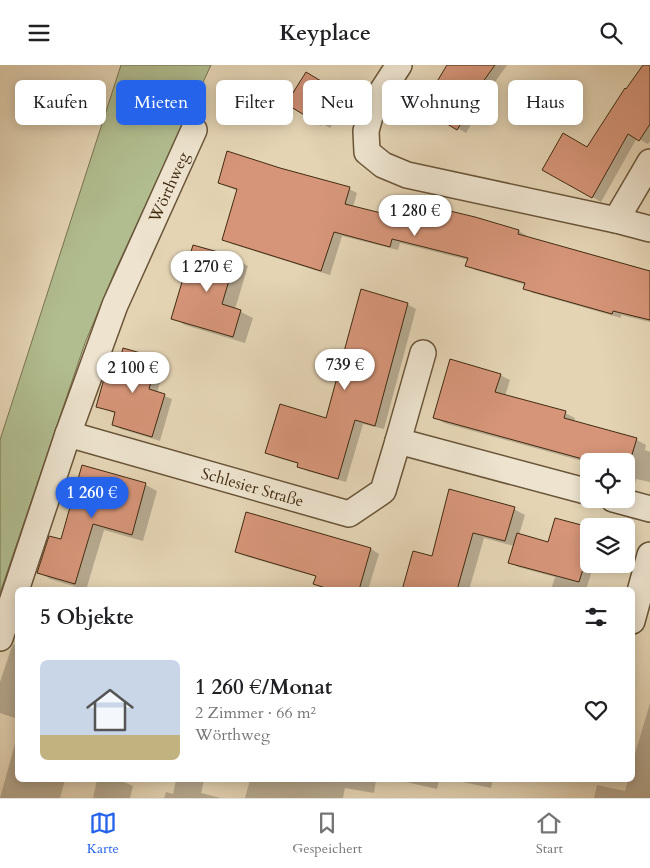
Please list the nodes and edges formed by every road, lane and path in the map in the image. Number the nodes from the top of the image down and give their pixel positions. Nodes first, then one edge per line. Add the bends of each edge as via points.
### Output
1 (399, 65) edge
2 (194, 130) dead end
3 (650, 163) edge
4 (616, 220) junction
5 (650, 229) edge
6 (423, 353) dead end
7 (68, 434) junction
8 (398, 441) junction
9 (580, 490) edge
10 (635, 505) edge
11 (650, 509) edge
12 (650, 555) edge
13 (17, 587) edge
14 (15, 593) edge
15 (635, 610) edge
16 (0, 638) edge

1 - 4 street via 373,105 366,131 367,152 383,165 407,175
2 - 7 street, Wörthweg via 115,305
3 - 4 street
4 - 5 street
6 - 8 street, Schlesier Straße
7 - 8 street, Schlesier Straße via 348,514 383,491
7 - 13 street, Wörthweg
8 - 9 street
10 - 11 street
12 - 15 street
14 - 16 street, Wörthweg

